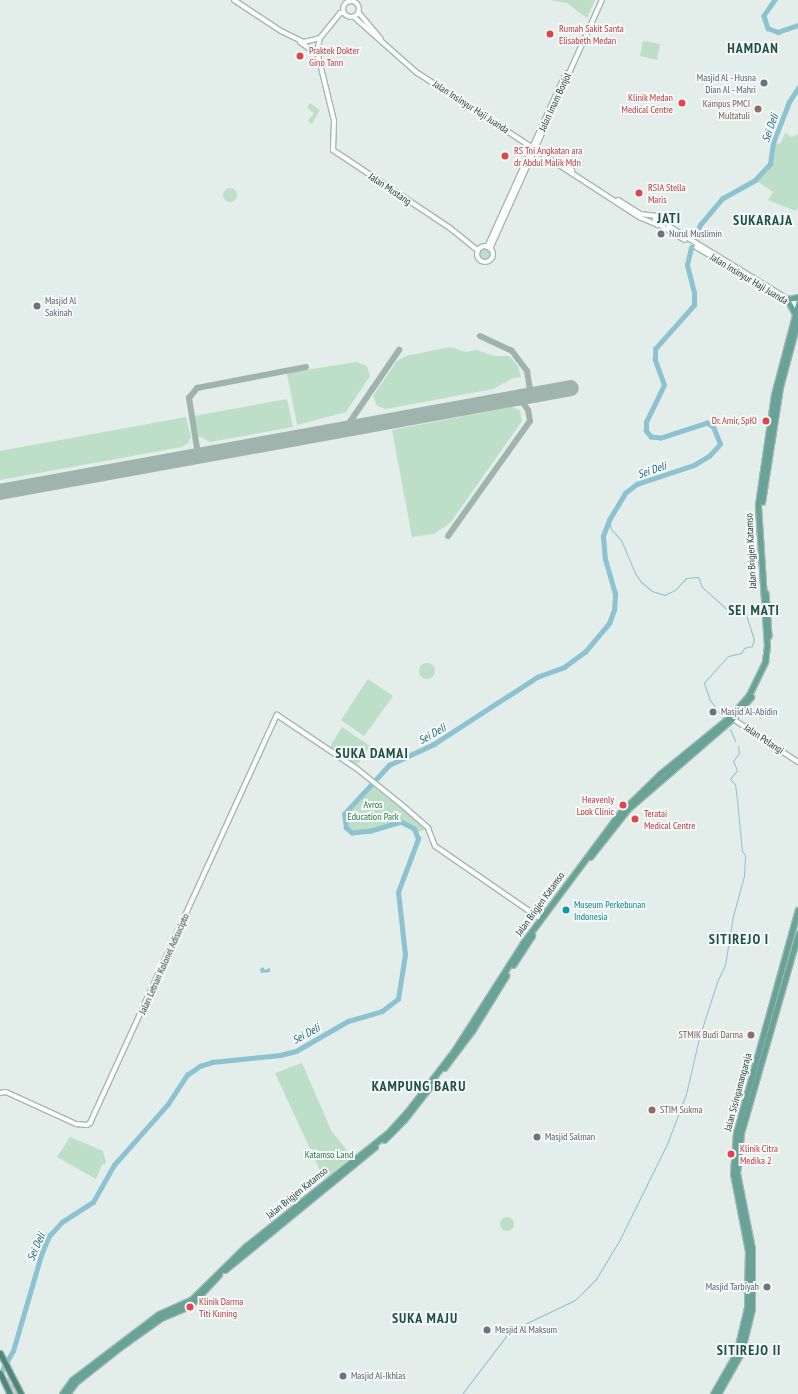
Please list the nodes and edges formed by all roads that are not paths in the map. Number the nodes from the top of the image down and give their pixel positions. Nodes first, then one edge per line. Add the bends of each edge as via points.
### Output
1 (234, 0) edge
2 (601, 0) edge
3 (355, 1) edge
4 (345, 2) edge
5 (343, 12) junction
6 (359, 13) junction
7 (354, 17) junction
8 (320, 38) junction
9 (300, 42) junction
10 (317, 54) junction
11 (533, 147) junction
12 (657, 216) junction
13 (664, 220) junction
14 (658, 224) junction
15 (450, 228) junction
16 (682, 237) junction
17 (486, 247) junction
18 (478, 251) junction
19 (798, 297) edge
20 (790, 301) junction
21 (798, 306) edge
22 (795, 313) junction
23 (798, 320) edge
24 (765, 473) junction
25 (730, 719) junction
26 (798, 762) edge
27 (586, 860) junction
28 (798, 910) edge
29 (541, 919) junction
30 (798, 934) edge
31 (426, 1089) junction
32 (0, 1093) edge
33 (742, 1345) junction
34 (118, 1347) junction
35 (1, 1357) edge
36 (0, 1367) edge
37 (5, 1375) edge
38 (10, 1394) edge
39 (21, 1394) edge
40 (62, 1394) edge
41 (67, 1394) edge
42 (713, 1394) edge
43 (718, 1394) edge

1 - 9 main road
2 - 11 main road, Jalan Imam Bonjol
3 - 4 main road
3 - 6 main road via 359,5
4 - 5 main road
5 - 7 main road
5 - 8 main road
6 - 7 main road
6 - 11 main road, Jalan Insinyur Haji Juanda via 383,41 412,66
7 - 11 main road, Jalan Insinyur Haji Juanda via 403,63
8 - 9 main road
8 - 10 main road
9 - 10 main road
10 - 15 main road, Jalan Mustang via 334,121 332,149
11 - 12 main road, Jalan Insinyur Haji Juanda via 638,213
11 - 14 main road, Jalan Insinyur Haji Juanda via 641,218
11 - 17 main road, Jalan Imam Bonjol via 511,199
12 - 13 main road, Jalan Insinyur Haji Juanda via 662,216
12 - 14 main road via 655,218
13 - 14 main road
13 - 16 main road, Jalan Insinyur Haji Juanda
14 - 16 main road, Jalan Insinyur Haji Juanda
15 - 17 main road, Jalan Mustang
15 - 18 main road, Jalan Mustang
16 - 20 main road, Jalan Insinyur Haji Juanda
17 - 18 main road
17 - 18 main road, Jalan Imam Bonjol via 492,256 486,262 480,260
19 - 20 main road
20 - 21 main road, Jalan Insinyur Haji Juanda
20 - 22 main road
21 - 22 main road, Jalan Brigjen Katamso
22 - 24 main road, Jalan Brigjen Katamso via 774,395
23 - 24 main road, Jalan Brigjen Katamso via 782,379
24 - 25 main road, Jalan Brigjen Katamso via 758,524 767,652 754,688
25 - 26 main road, Jalan Pelangi
25 - 27 main road, Jalan Brigjen Katamso via 629,803
27 - 29 main road, Jalan Brigjen Katamso
27 - 31 main road, Jalan Brigjen Katamso via 530,939 462,1046
28 - 33 main road, Jalan Sisingamangaraja via 736,1133 733,1174 746,1238 749,1273
29 - 31 main road, Jalan Brigjen Katamso
29 - 32 main road, Jalan Letnan Kolonel Adisucipto via 435,846 428,828 380,787 277,715 90,1123 86,1126 76,1124 6,1092
30 - 33 main road, Jalan Sisingamangaraja via 753,1087 738,1155 738,1176 753,1260 752,1309
31 - 34 main road, Jalan Brigjen Katamso via 399,1126 288,1212 189,1302 160,1314
33 - 42 main road, Jalan Sisingamangaraja
33 - 43 main road, Jalan Sisingamangaraja via 733,1372
34 - 40 main road, Jalan Brigjen Katamso via 72,1380
34 - 41 main road, Jalan Brigjen Katamso via 76,1382
35 - 37 highway
36 - 37 highway
37 - 38 highway
37 - 39 highway

